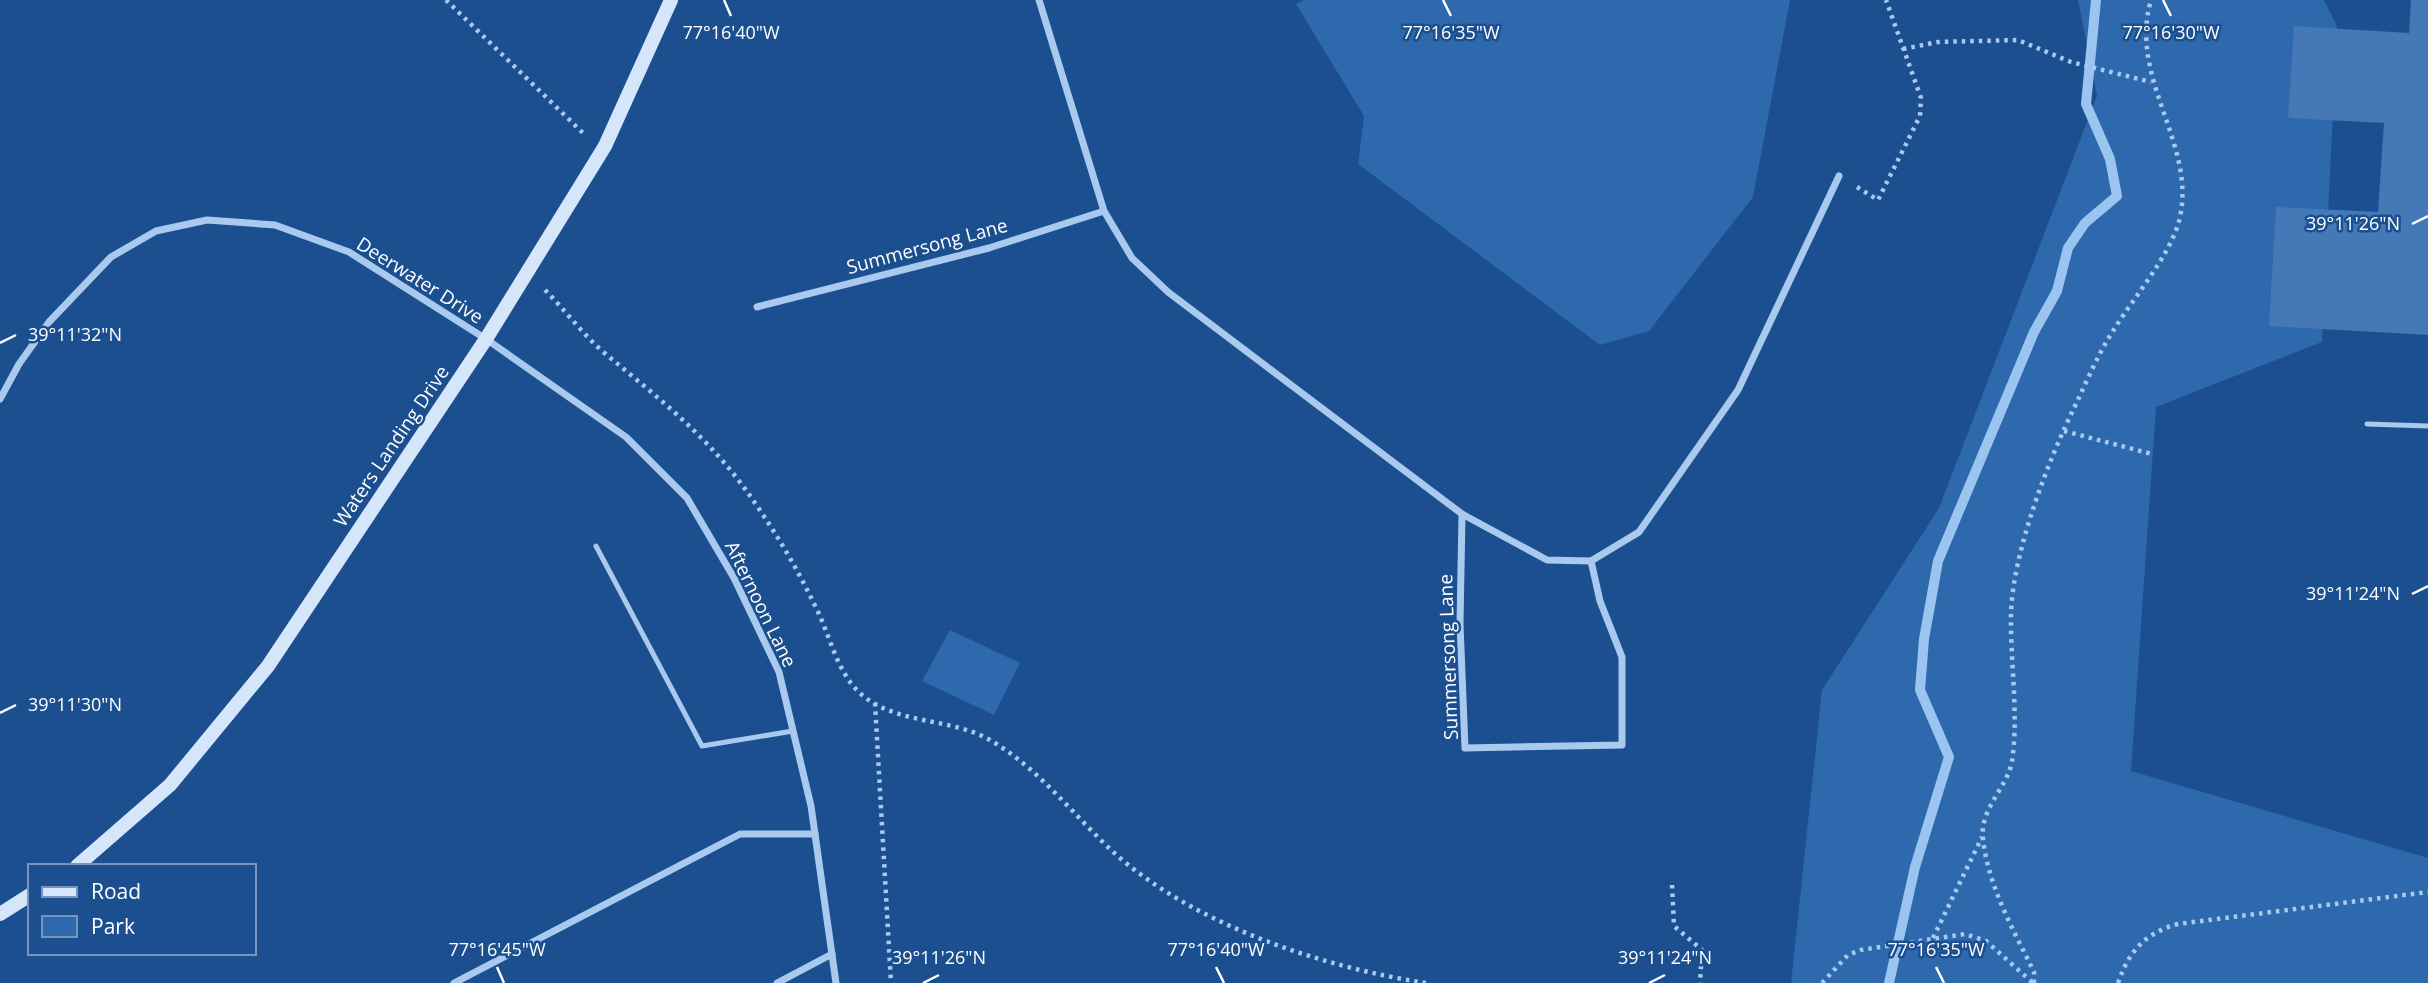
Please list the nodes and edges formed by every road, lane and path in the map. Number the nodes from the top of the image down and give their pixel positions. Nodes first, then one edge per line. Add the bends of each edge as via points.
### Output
1 (446, 0) edge
2 (671, 0) edge
3 (1039, 0) edge
4 (1886, 0) edge
5 (2151, 0) edge
6 (1903, 49) junction
7 (2151, 82) junction
8 (605, 146) junction
9 (1839, 176) dead end
10 (1878, 200) dead end
11 (1104, 211) junction
12 (528, 271) junction
13 (757, 307) dead end
14 (486, 340) junction
15 (0, 399) edge
16 (2367, 424) dead end
17 (2428, 426) edge
18 (2064, 431) junction
19 (2152, 454) dead end
20 (1462, 514) junction
21 (596, 546) dead end
22 (1591, 561) junction
23 (875, 703) junction
24 (793, 731) junction
25 (815, 834) junction
26 (1982, 837) junction
27 (79, 864) edge
28 (1672, 885) dead end
29 (2428, 892) edge
30 (28, 896) edge
31 (0, 914) edge
32 (1933, 938) junction
33 (832, 954) junction
34 (454, 983) edge
35 (777, 983) edge
36 (836, 983) edge
37 (891, 983) edge
38 (1426, 983) edge
39 (1700, 983) edge
40 (1822, 983) edge
41 (2034, 983) edge
42 (2118, 983) edge

1 - 8 path via 576,129
2 - 8 street, Waters Landing Drive
3 - 11 street
4 - 6 path
5 - 7 path via 2146,33
6 - 7 path via 1938,42 2018,40 2071,62
6 - 10 path via 1921,98 1920,116
7 - 18 path via 2179,164 2180,218 2169,244 2111,333
8 - 12 street, Waters Landing Drive
9 - 22 street via 1738,390 1639,532
11 - 13 street, Summersong Lane via 989,248
11 - 20 street via 1132,258 1168,292
12 - 14 street, Waters Landing Drive
12 - 23 path via 601,349 677,411 717,451 792,561 842,668 855,688
14 - 15 street, Deerwater Drive via 349,252 275,225 207,220 156,231 111,257 49,322
14 - 24 street, Afternoon Lane via 626,437 687,498 734,578 779,672
14 - 27 street, Waters Landing Drive via 268,666 170,785
16 - 17 lane
18 - 19 path
18 - 26 path via 2021,555 2011,609 2011,765 1984,819
20 - 22 street via 1547,560
20 - 22 street, Summersong Lane via 1465,748 1622,745 1622,657 1600,601
21 - 24 lane via 702,746
23 - 37 path
23 - 38 path via 988,738 1034,771 1122,859 1152,883 1203,912 1279,945 1383,977
24 - 25 street, Afternoon Lane
25 - 33 street, Afternoon Lane
25 - 34 street via 740,834
26 - 32 path
26 - 41 path via 1998,895 2034,972
28 - 39 path via 1674,926 1702,950
29 - 42 path via 2159,929 2141,941 2126,960
30 - 31 street
32 - 40 path via 1848,955
32 - 41 path via 1965,934 1986,941
33 - 35 street
33 - 36 street, Afternoon Lane

